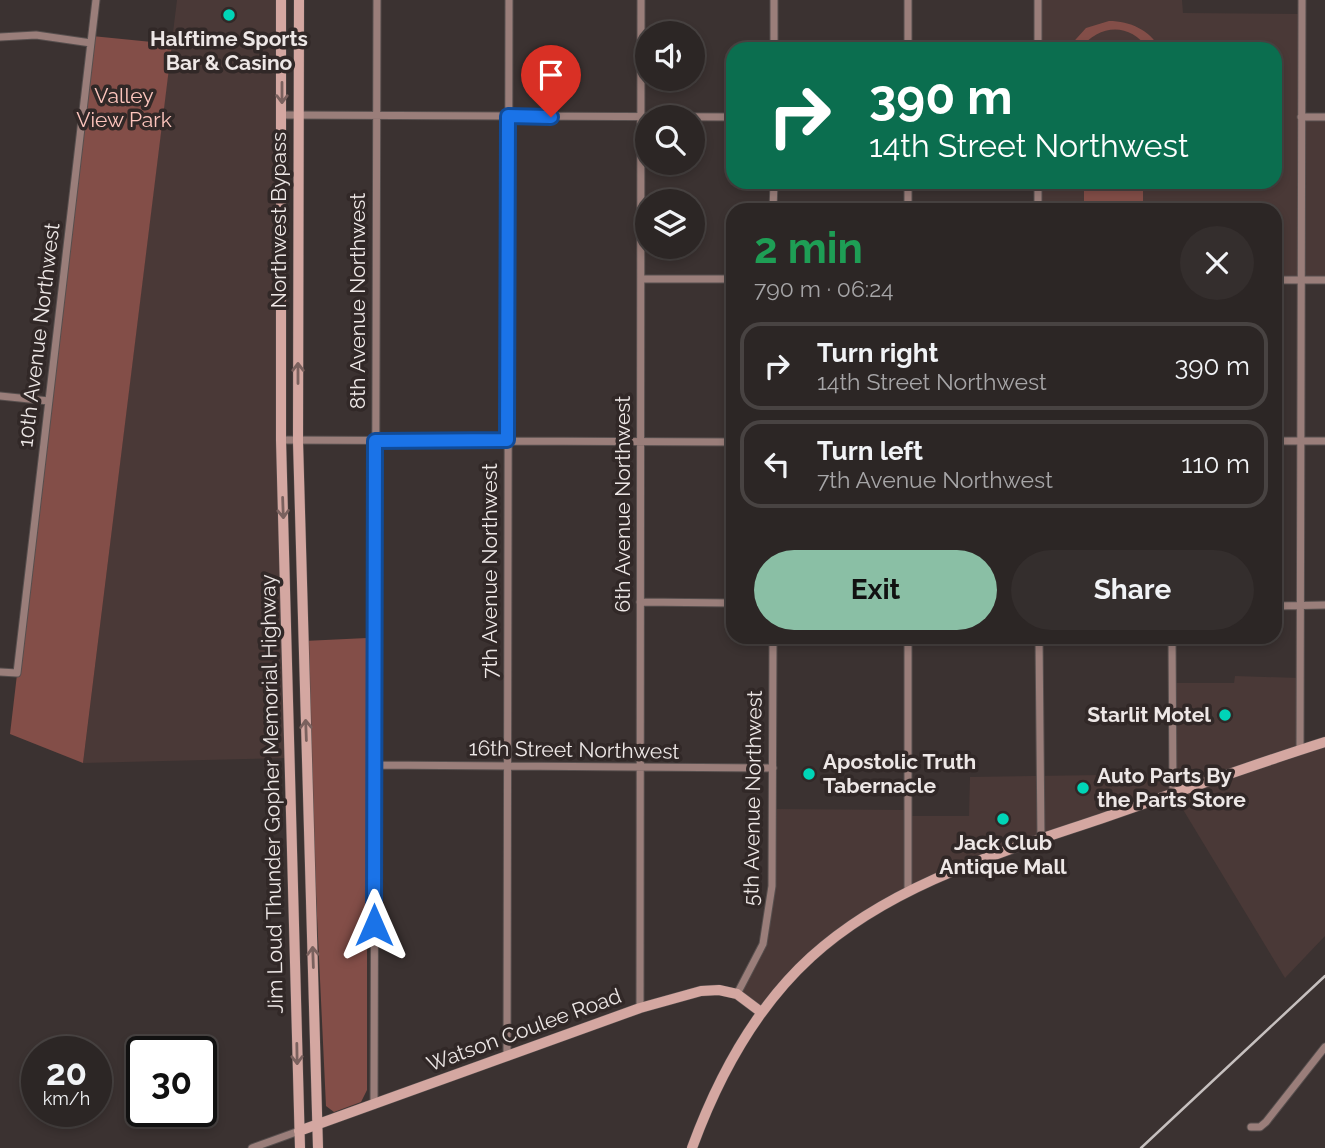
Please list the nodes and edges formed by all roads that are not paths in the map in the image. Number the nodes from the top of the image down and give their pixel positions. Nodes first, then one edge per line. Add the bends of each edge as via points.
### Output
1 (96, 0) edge
2 (281, 0) edge
3 (299, 0) edge
4 (377, 0) edge
5 (509, 0) edge
6 (641, 0) edge
7 (774, 0) edge
8 (908, 0) edge
9 (1038, 0) edge
10 (1301, 0) edge
11 (0, 37) edge
12 (774, 42) edge
13 (908, 42) edge
14 (1038, 42) edge
15 (91, 43) junction
16 (642, 105) edge
17 (298, 115) junction
18 (282, 116) junction
19 (376, 116) junction
20 (508, 116) junction
21 (635, 117) edge
22 (705, 117) edge
23 (726, 117) edge
24 (1301, 117) junction
25 (1325, 117) edge
26 (642, 175) edge
27 (642, 279) junction
28 (726, 279) edge
29 (1282, 280) edge
30 (1301, 280) junction
31 (1325, 280) edge
32 (0, 396) edge
33 (49, 401) junction
34 (281, 440) junction
35 (507, 440) junction
36 (298, 441) junction
37 (375, 441) junction
38 (1301, 441) junction
39 (1325, 441) edge
40 (640, 442) junction
41 (726, 442) edge
42 (1282, 442) edge
43 (640, 602) junction
44 (726, 603) edge
45 (1282, 606) edge
46 (1300, 606) junction
47 (1325, 606) edge
48 (773, 644) edge
49 (908, 644) edge
50 (1039, 644) edge
51 (1172, 644) edge
52 (0, 672) edge
53 (1325, 742) edge
54 (1300, 750) junction
55 (375, 765) junction
56 (507, 766) junction
57 (773, 768) junction
58 (639, 769) junction
59 (1173, 793) junction
60 (1041, 839) junction
61 (908, 890) junction
62 (737, 994) junction
63 (640, 1008) junction
64 (761, 1012) junction
65 (1325, 1047) edge
66 (507, 1057) junction
67 (374, 1106) junction
68 (317, 1124) junction
69 (1251, 1127) dead end
70 (299, 1131) junction
71 (252, 1148) edge
72 (300, 1148) edge
73 (318, 1148) edge
74 (692, 1148) edge

1 - 15 street, 10th Avenue Northwest
2 -> 18 main road, Northwest Bypass
3 - 17 main road, Northwest Bypass
4 - 19 street, 8th Avenue Northwest
5 - 20 street, 7th Avenue Northwest
6 - 16 street, 6th Avenue Northwest
7 - 12 street
8 - 13 street
9 - 14 street
10 - 24 street
11 - 15 street via 36,35
15 - 33 street, 10th Avenue Northwest
17 - 18 street
17 - 19 street
36 -> 17 main road, Northwest Bypass
18 - 34 main road, Northwest Bypass
19 - 20 street
19 - 37 street, 8th Avenue Northwest
20 - 21 street
20 - 35 street, 7th Avenue Northwest
22 - 23 street
24 - 25 street
24 - 30 street
26 - 27 street, 6th Avenue Northwest
27 - 28 street
27 - 40 street, 6th Avenue Northwest
29 - 30 street
30 - 31 street
30 - 38 street
32 - 33 street
33 - 52 street, 10th Avenue Northwest via 17,673
34 - 36 street
34 -> 70 main road, Jim Loud Thunder Gopher Memorial Highway
35 - 37 street
35 - 40 street
35 - 56 street, 7th Avenue Northwest
36 - 37 street
68 -> 36 main road, Jim Loud Thunder Gopher Memorial Highway
37 - 55 street, 8th Avenue Northwest
38 - 39 street
38 - 42 street
38 - 46 street
40 - 41 street
40 - 43 street, 6th Avenue Northwest
43 - 44 street
43 - 58 street, 6th Avenue Northwest
45 - 46 street
46 - 47 street
46 - 54 street
48 - 57 street, 5th Avenue Northwest
49 - 61 street
50 - 60 street
51 - 59 street
53 - 54 main road
54 - 59 main road
55 - 56 street, 16th Street Northwest
55 - 67 street, 8th Avenue Northwest
56 - 58 street, 16th Street Northwest
56 - 66 street, 7th Avenue Northwest
57 - 58 street, 16th Street Northwest
57 - 62 street, 5th Avenue Northwest via 769,913 763,944
58 - 63 street, 6th Avenue Northwest
59 - 60 main road
60 - 61 main road
61 - 64 main road via 856,921 810,958
62 - 63 main road, Watson Coulee Road via 701,991
62 - 64 main road
63 - 66 main road, Watson Coulee Road
64 - 74 main road via 711,1097
65 - 69 street via 1266,1122
66 - 67 main road, Watson Coulee Road
67 - 68 main road, Watson Coulee Road
68 - 70 main road, Watson Coulee Road
68 - 73 main road, Jim Loud Thunder Gopher Memorial Highway
70 - 71 street
70 - 72 main road, Jim Loud Thunder Gopher Memorial Highway

